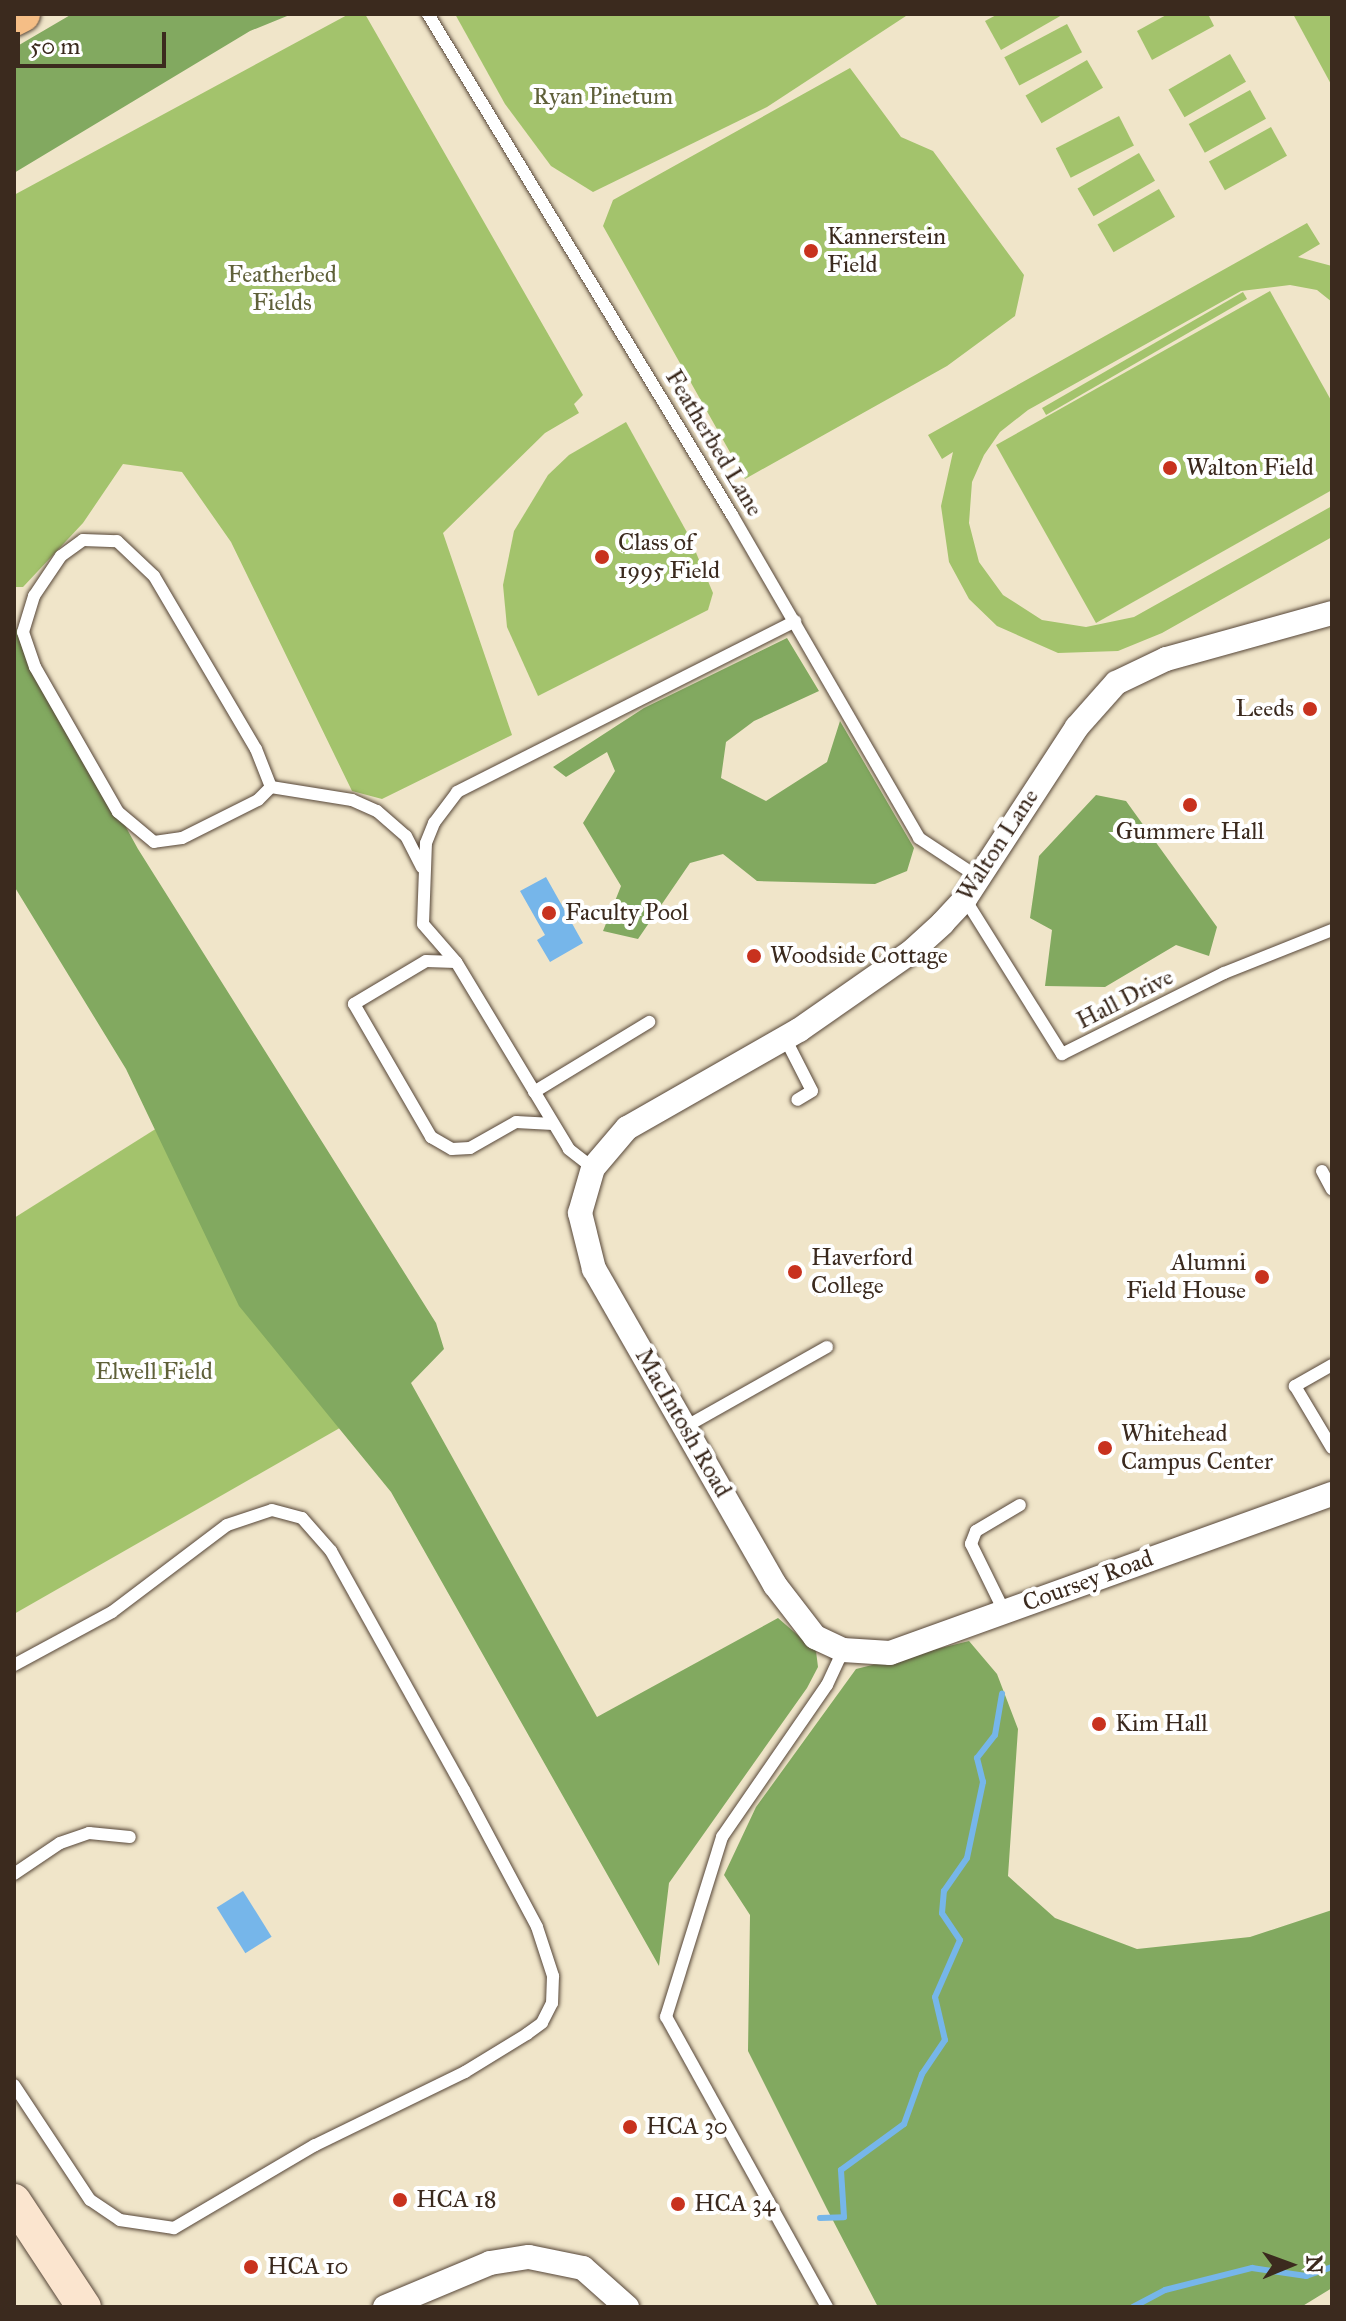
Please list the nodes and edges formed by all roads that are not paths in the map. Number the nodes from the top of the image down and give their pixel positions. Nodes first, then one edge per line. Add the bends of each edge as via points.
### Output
1 (22, 14) edge
2 (428, 14) edge
3 (14, 18) edge
4 (1332, 613) edge
5 (795, 621) junction
6 (271, 787) junction
7 (422, 867) junction
8 (978, 877) junction
9 (965, 899) junction
10 (1332, 930) edge
11 (456, 962) junction
12 (649, 1022) dead end
13 (785, 1038) junction
14 (534, 1092) junction
15 (797, 1100) dead end
16 (553, 1124) junction
17 (593, 1168) junction
18 (1322, 1171) dead end
19 (1332, 1190) edge
20 (827, 1347) dead end
21 (1332, 1365) edge
22 (685, 1427) junction
23 (1332, 1448) edge
24 (1332, 1494) edge
25 (1020, 1505) dead end
26 (1004, 1611) junction
27 (843, 1650) junction
28 (14, 1665) edge
29 (130, 1837) dead end
30 (14, 1874) edge
31 (14, 2085) edge
32 (14, 2201) edge
33 (84, 2307) edge
34 (385, 2307) edge
35 (627, 2307) edge
36 (827, 2307) edge

1 - 3 main road
2 - 5 lane, Featherbed Lane
4 - 8 street, Walton Lane via 1166,659 1116,683 1077,727
5 - 7 lane via 457,792 434,823
5 - 8 lane, Featherbed Lane via 919,838
6 - 6 lane via 256,749 154,576 117,541 83,540 61,556 34,596 23,632 35,667 118,812 154,842 182,838 258,800
6 - 7 lane via 352,800 377,811 406,836
7 - 11 lane via 423,924
8 - 9 street, Walton Lane
9 - 10 lane, Hall Drive via 1062,1054 1224,973
9 - 13 street, Walton Lane via 911,952
11 - 14 lane
11 - 16 lane via 426,961 354,1004 431,1137 452,1149 470,1148 516,1122
12 - 14 lane
13 - 15 lane via 812,1091
13 - 17 street, Walton Lane via 627,1128
14 - 16 lane
16 - 17 lane via 569,1149
17 - 22 street, MacIntosh Road via 580,1213 585,1248
18 - 19 lane
20 - 22 lane
21 - 23 lane via 1295,1386
22 - 27 street, MacIntosh Road via 789,1607 815,1637
24 - 26 street, Coursey Road
25 - 26 lane via 976,1531 971,1544
26 - 27 street, Coursey Road via 890,1653
27 - 36 lane via 827,1685 722,1837 666,2017
28 - 31 lane via 125,1604 227,1525 272,1510 302,1518 331,1551 464,1790 537,1927 553,1976 552,2003 542,2023 527,2034 465,2072 315,2145 174,2228 120,2220 90,2200
29 - 30 lane via 89,1833 60,1843
32 - 33 street
34 - 35 street via 490,2263 529,2257 583,2268

